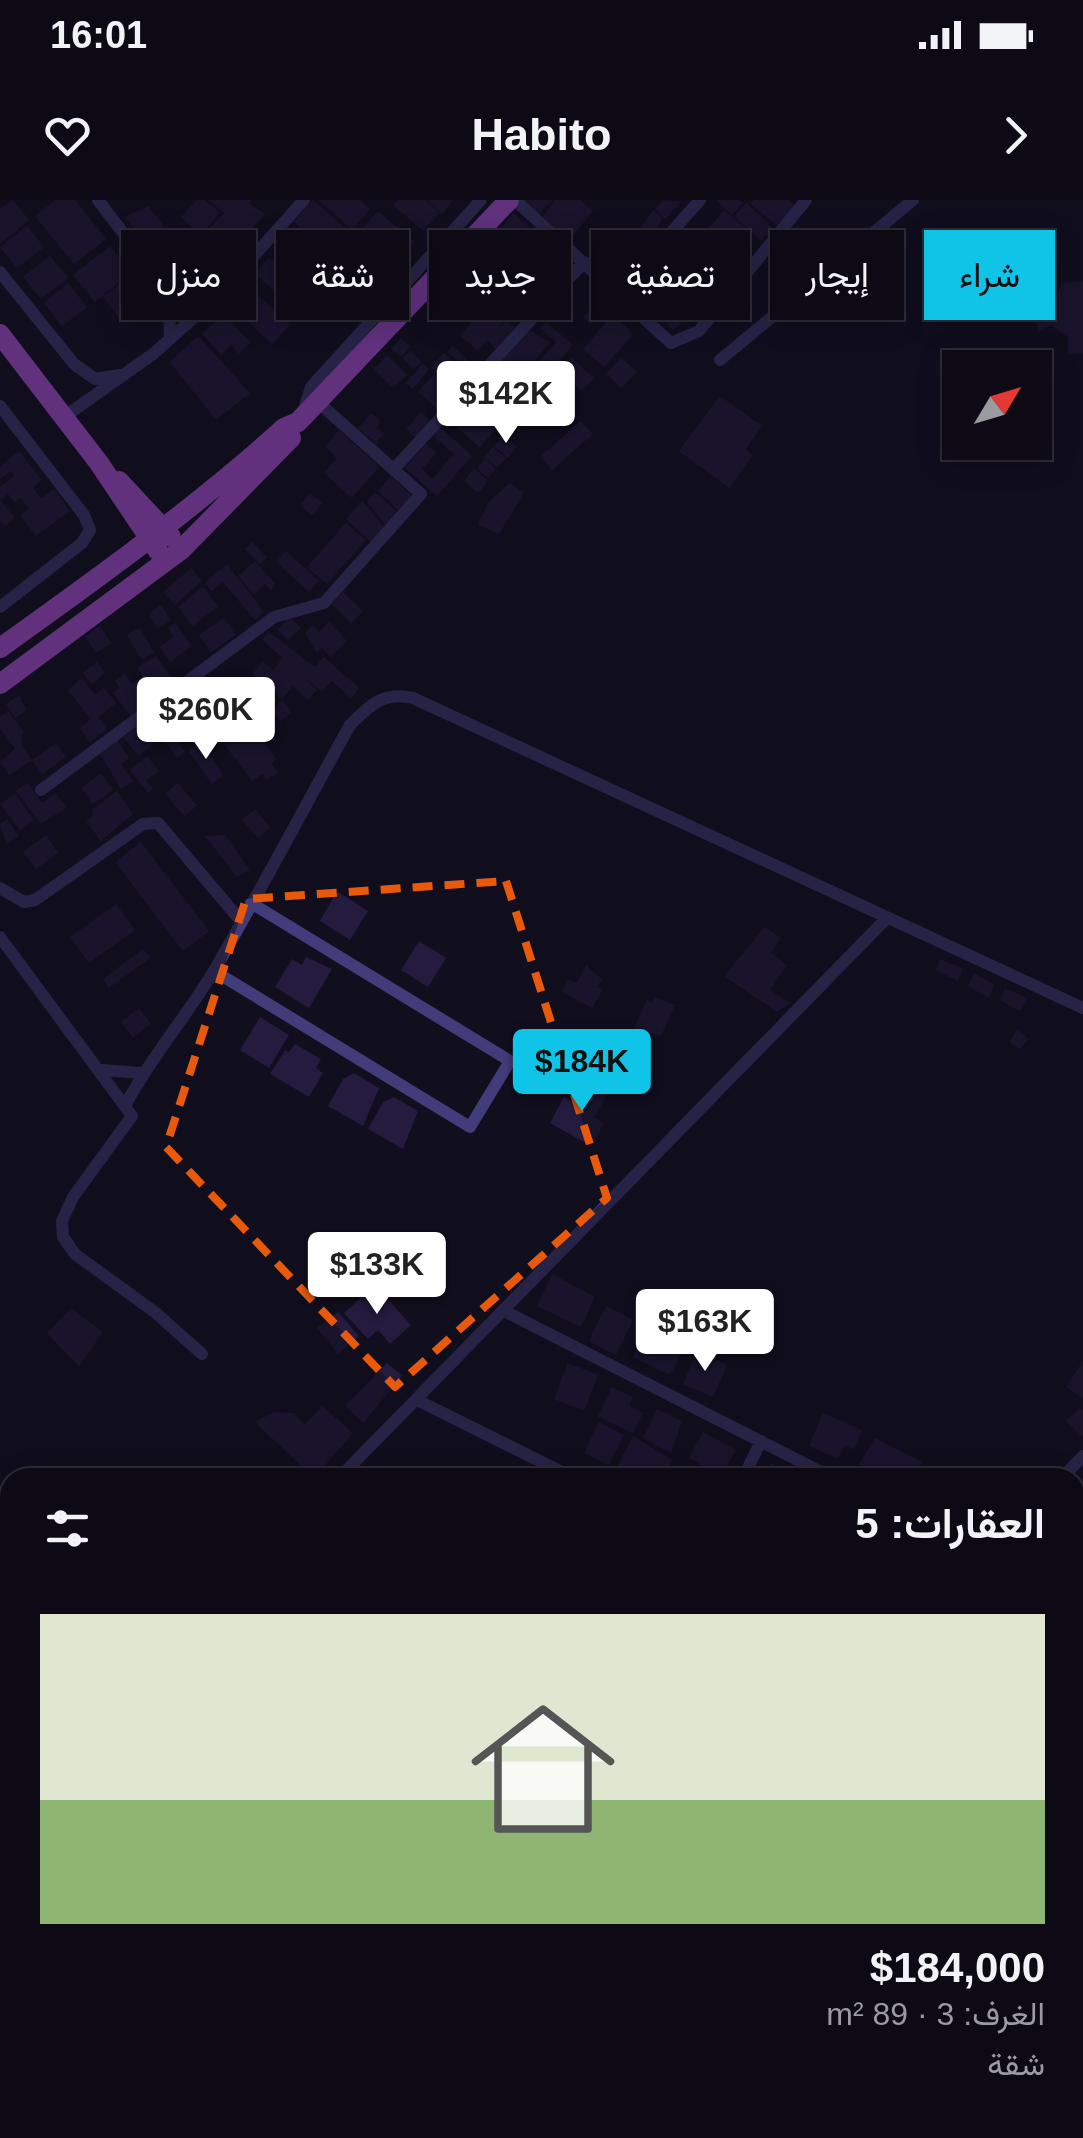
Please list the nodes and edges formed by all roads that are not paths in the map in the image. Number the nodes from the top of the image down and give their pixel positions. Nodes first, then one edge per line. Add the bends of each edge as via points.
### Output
1 (98, 200) edge
2 (304, 200) edge
3 (482, 200) edge
4 (512, 200) edge
5 (700, 200) edge
6 (806, 200) edge
7 (913, 200) edge
8 (121, 230) edge
9 (673, 230) edge
10 (256, 254) edge
11 (584, 262) junction
12 (591, 269) edge
13 (750, 269) edge
14 (0, 272) edge
15 (170, 320) edge
16 (191, 320) edge
17 (643, 320) edge
18 (708, 320) edge
19 (0, 334) edge
20 (170, 339) junction
21 (720, 360) dead end
22 (122, 375) junction
23 (318, 402) junction
24 (0, 406) edge
25 (64, 417) junction
26 (300, 420) junction
27 (394, 470) junction
28 (135, 505) junction
29 (192, 507) junction
30 (157, 534) junction
31 (173, 556) junction
32 (121, 562) junction
33 (0, 607) edge
34 (0, 648) edge
35 (0, 684) edge
36 (42, 790) dead end
37 (0, 888) edge
38 (251, 903) junction
39 (886, 919) junction
40 (242, 921) junction
41 (0, 937) edge
42 (214, 970) junction
43 (1083, 1008) edge
44 (101, 1070) junction
45 (142, 1073) junction
46 (126, 1104) junction
47 (504, 1311) junction
48 (202, 1354) dead end
49 (417, 1400) junction
50 (762, 1441) junction
51 (349, 1468) edge
52 (554, 1468) edge
53 (748, 1468) edge
54 (814, 1468) edge

1 - 8 street
2 - 10 street
3 - 26 street via 311,387
4 - 11 street
4 - 23 main road
5 - 9 street
6 - 13 street
7 - 21 street
11 - 12 street
11 - 27 street
14 - 22 street via 74,364 95,379
15 - 20 street
16 - 20 street
17 - 18 street via 662,339 685,340
19 - 25 main road
20 - 22 street
22 - 25 street
23 - 26 main road
23 - 27 street
24 - 33 street via 90,530
25 - 28 main road
26 - 29 main road
26 - 31 main road via 272,459
27 - 36 street via 421,494 324,604 274,617
28 - 29 main road
28 - 30 main road
28 - 32 main road
29 - 30 main road
30 - 31 main road
30 - 32 main road
31 - 35 main road
32 - 34 main road
37 - 40 street via 24,902 35,900 144,824 158,823
38 - 39 street via 350,724 373,702 394,694
38 - 40 street
38 - 42 street via 510,1061 470,1126
39 - 43 street
39 - 47 street
40 - 42 street
41 - 44 street
42 - 45 street
44 - 45 street
44 - 46 street
45 - 46 street
46 - 48 street via 132,1116 73,1197 63,1237 75,1254
47 - 49 street
47 - 50 street
49 - 51 street
49 - 52 street
50 - 53 street
50 - 54 street

